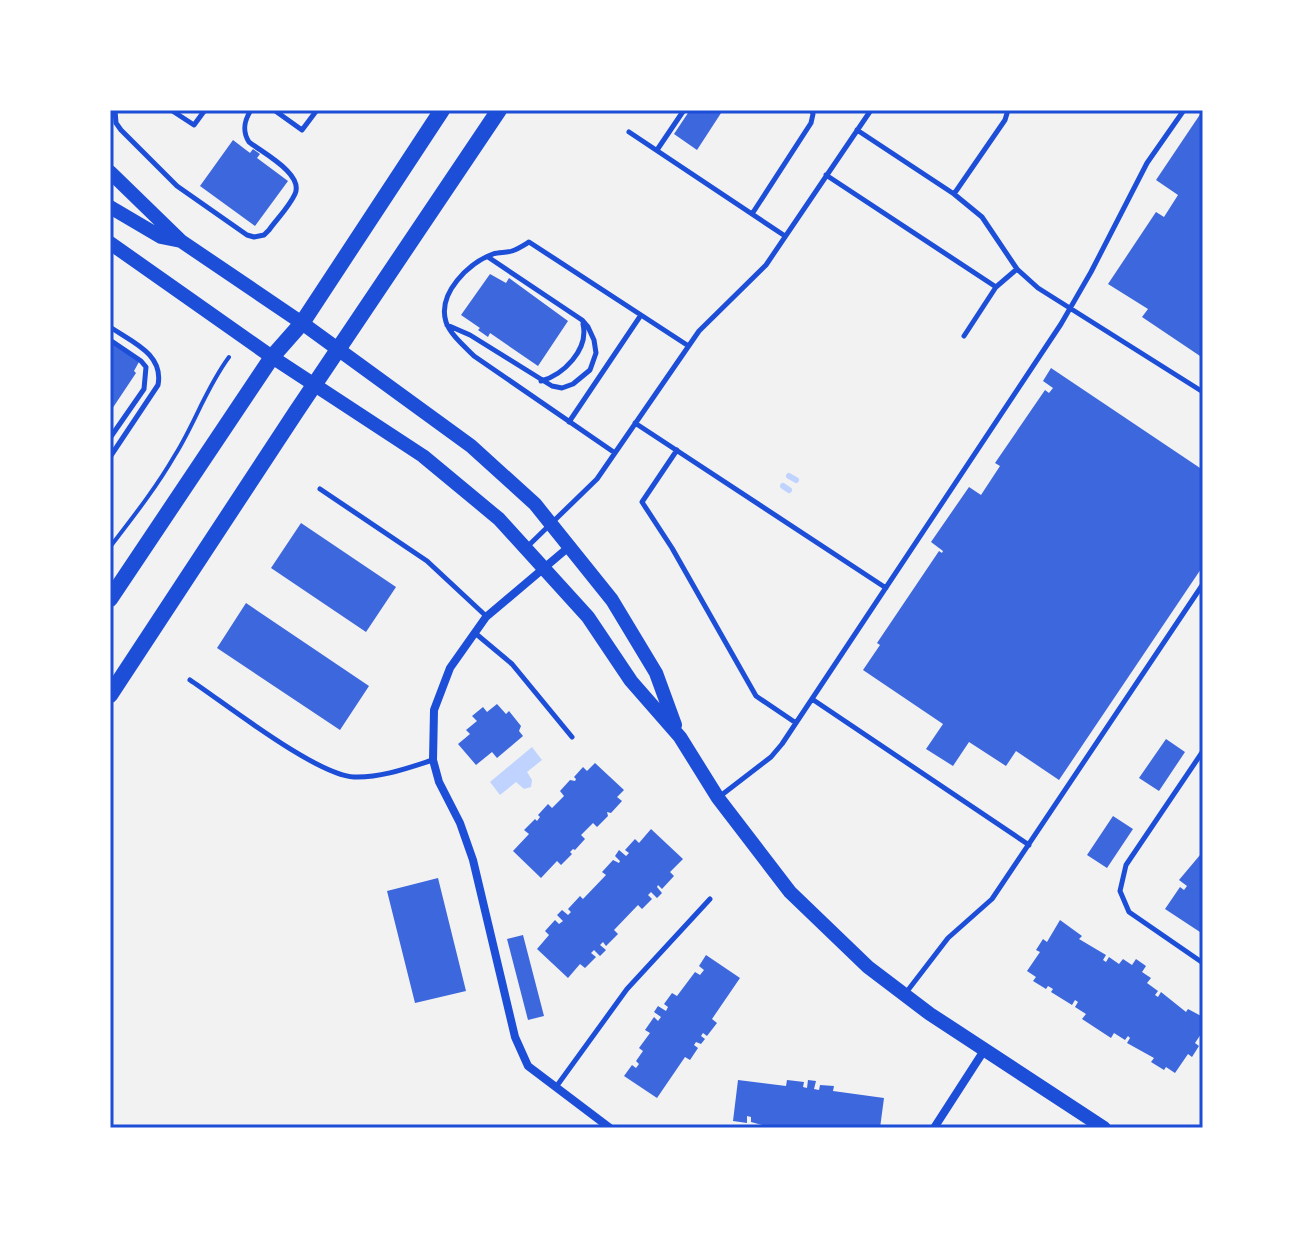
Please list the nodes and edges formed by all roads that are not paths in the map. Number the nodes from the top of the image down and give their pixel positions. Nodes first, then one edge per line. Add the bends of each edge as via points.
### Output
1 (115, 110) edge
2 (171, 110) edge
3 (205, 110) edge
4 (251, 110) edge
5 (274, 110) edge
6 (317, 110) edge
7 (442, 110) edge
8 (499, 110) edge
9 (684, 110) edge
10 (811, 110) edge
11 (871, 110) edge
12 (1008, 110) edge
13 (1184, 110) edge
14 (857, 130) junction
15 (629, 132) dead end
16 (657, 150) junction
17 (110, 172) edge
18 (826, 175) junction
19 (954, 194) junction
20 (110, 207) edge
21 (752, 214) junction
22 (785, 236) junction
23 (181, 241) junction
24 (110, 243) edge
25 (488, 257) junction
26 (1017, 269) junction
27 (996, 287) junction
28 (1070, 308) junction
29 (641, 315) junction
30 (582, 320) junction
31 (302, 323) junction
32 (446, 325) junction
33 (110, 327) edge
34 (964, 336) dead end
35 (110, 340) edge
36 (687, 345) junction
37 (339, 350) junction
38 (272, 357) junction
39 (540, 381) junction
40 (315, 385) junction
41 (1203, 392) edge
42 (569, 422) junction
43 (635, 423) junction
44 (110, 438) edge
45 (677, 450) junction
46 (615, 453) junction
47 (110, 457) edge
48 (320, 489) dead end
49 (552, 524) junction
50 (570, 546) junction
51 (526, 548) junction
52 (545, 567) junction
53 (1203, 584) edge
54 (886, 588) junction
55 (110, 599) edge
56 (486, 617) junction
57 (474, 632) junction
58 (190, 680) dead end
59 (110, 695) edge
60 (812, 699) junction
61 (796, 723) junction
62 (572, 737) dead end
63 (680, 737) junction
64 (1203, 751) edge
65 (433, 760) junction
66 (718, 798) junction
67 (1029, 845) junction
68 (710, 899) dead end
69 (1203, 963) edge
70 (905, 994) junction
71 (985, 1049) junction
72 (556, 1088) junction
73 (610, 1128) edge
74 (934, 1128) edge
75 (1104, 1128) edge

1 - 4 lane via 121,130 169,179 254,237 269,230 297,186 293,175 249,142 244,131
2 - 3 lane via 194,125
5 - 6 lane via 302,130
7 - 31 main road
8 - 37 main road
9 - 16 lane
10 - 21 lane via 811,123
11 - 14 lane
12 - 19 lane
13 - 28 lane via 1147,163
14 - 18 lane
14 - 19 lane
15 - 16 lane
16 - 21 lane
17 - 23 street
18 - 22 lane
18 - 27 lane
19 - 26 lane via 982,217
20 - 23 street via 161,237
21 - 22 lane
22 - 36 lane via 766,265
23 - 31 street
24 - 38 street
25 - 29 lane via 529,242
25 - 30 lane
25 - 32 lane via 463,274 448,295
26 - 27 lane
26 - 28 lane
27 - 34 lane
28 - 41 lane
28 - 54 lane
29 - 36 lane
29 - 42 lane
30 - 39 lane via 582,344 565,370
30 - 39 lane via 594,340 590,370 562,388
31 - 37 street
31 - 38 main road
32 - 39 lane
32 - 42 lane via 474,356
33 - 47 lane via 152,355 161,374
35 - 44 lane via 146,367 144,389
36 - 43 lane
37 - 40 main road
37 - 49 street via 471,446
38 - 40 street
38 - 55 main road
40 - 51 street via 423,456
40 - 59 main road
42 - 46 lane
43 - 45 lane
43 - 46 lane
45 - 54 lane
45 - 61 lane via 642,502 756,696
46 - 49 lane
48 - 56 lane via 427,561
49 - 50 street
49 - 51 lane
50 - 52 street
50 - 63 street via 612,600 656,673
51 - 52 street
52 - 56 street
52 - 63 street
53 - 67 lane
54 - 60 lane
56 - 57 street
57 - 62 lane via 512,664
57 - 65 street via 439,690
58 - 65 lane via 336,774 366,777
60 - 61 lane
60 - 67 lane
61 - 66 lane via 771,757
63 - 66 street
64 - 69 lane via 1126,865 1120,891 1129,912
65 - 72 street via 473,860 515,1037 528,1066
66 - 70 street via 790,892 868,967
67 - 70 lane via 992,899 948,938
68 - 72 lane via 627,989
70 - 71 street
71 - 74 street
71 - 75 street
72 - 73 street

